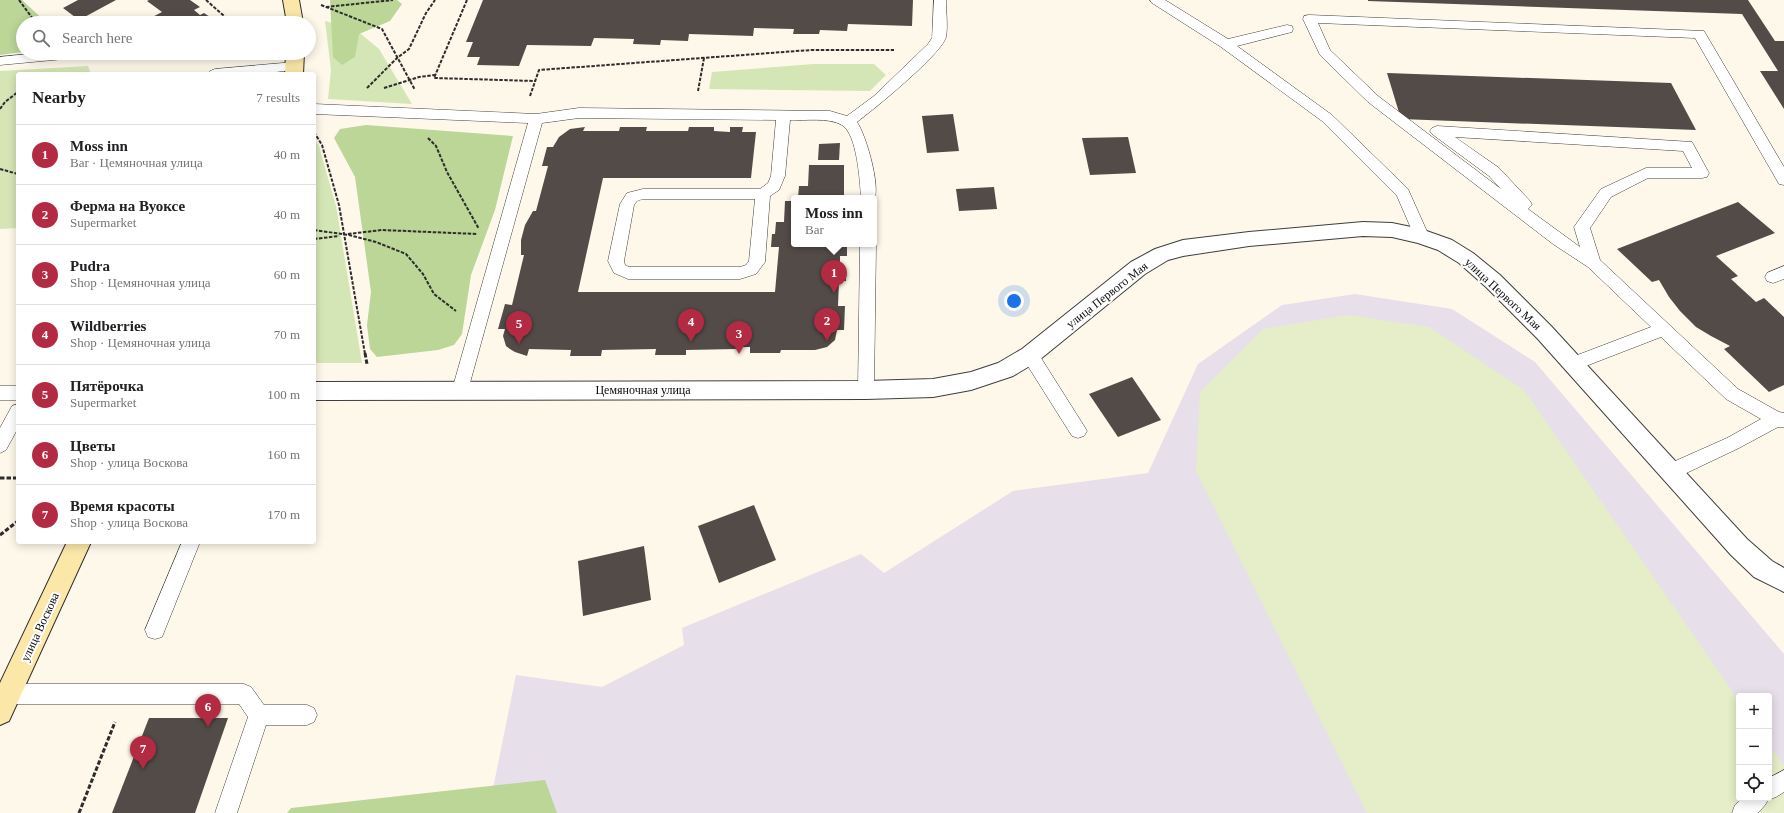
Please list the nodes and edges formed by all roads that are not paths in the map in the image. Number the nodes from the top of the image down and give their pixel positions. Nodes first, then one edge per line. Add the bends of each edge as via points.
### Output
1 (291, 0) edge
2 (940, 0) edge
3 (1156, 0) edge
4 (294, 16) edge
5 (1287, 29) dead end
6 (1226, 44) junction
7 (16, 59) edge
8 (0, 61) edge
9 (295, 64) edge
10 (231, 72) edge
11 (316, 109) edge
12 (783, 116) junction
13 (529, 119) junction
14 (848, 122) junction
15 (1784, 180) edge
16 (763, 194) junction
17 (868, 195) edge
18 (1421, 236) junction
19 (1558, 240) junction
20 (868, 247) edge
21 (1593, 263) junction
22 (1664, 329) junction
23 (1030, 355) junction
24 (1573, 364) junction
25 (971, 381) joint
26 (460, 390) junction
27 (866, 390) junction
28 (316, 391) edge
29 (0, 392) edge
30 (16, 393) edge
31 (16, 414) edge
32 (1780, 419) edge
33 (1078, 431) dead end
34 (0, 445) edge
35 (1670, 472) junction
36 (78, 544) edge
37 (190, 544) edge
38 (1784, 582) edge
39 (156, 630) dead end
40 (4, 703) edge
41 (259, 715) junction
42 (307, 715) dead end
43 (1784, 780) edge
44 (1772, 788) edge
45 (1755, 801) edge
46 (226, 813) edge
47 (1743, 813) edge

1 - 4 main road
2 - 14 lane via 939,38 879,99
3 - 6 lane
5 - 6 lane
6 - 18 lane via 1332,123 1403,193
7 - 8 lane
9 - 10 lane
11 - 13 lane
12 - 13 lane via 579,113
12 - 14 lane via 830,116
12 - 16 lane via 778,176 774,186
13 - 26 lane via 503,235
14 - 17 lane via 854,128 866,165
15 - 19 lane via 1699,34 1309,19 1325,52 1373,98
16 - 16 lane via 643,194 632,197 627,204 616,261 619,269 628,273 740,274 751,270 757,262
18 - 23 street, улица Первого Мая via 1392,230 1363,229 1249,239 1183,248 1162,254 1138,268
18 - 24 street, улица Первого Мая via 1445,245 1466,258
19 - 21 lane
19 - 21 lane via 1494,172 1437,131 1686,146 1702,173 1646,173 1606,193 1582,227
20 - 27 lane
21 - 22 lane
22 - 24 lane
22 - 32 lane via 1732,394
23 - 25 street, улица Первого Мая via 1005,370
23 - 33 lane
24 - 35 street, улица Первого Мая
25 - 27 street, Цемяночная улица via 933,388
26 - 27 street, Цемяночная улица
26 - 28 street, Цемяночная улица
29 - 30 lane
31 - 34 lane
32 - 35 lane
35 - 38 street, улица Первого Мая via 1739,547 1764,569
36 - 40 main road, улица Воскова
37 - 39 lane
40 - 41 lane via 126,694 244,694
41 - 42 lane
41 - 46 lane
43 - 44 lane
45 - 47 lane

